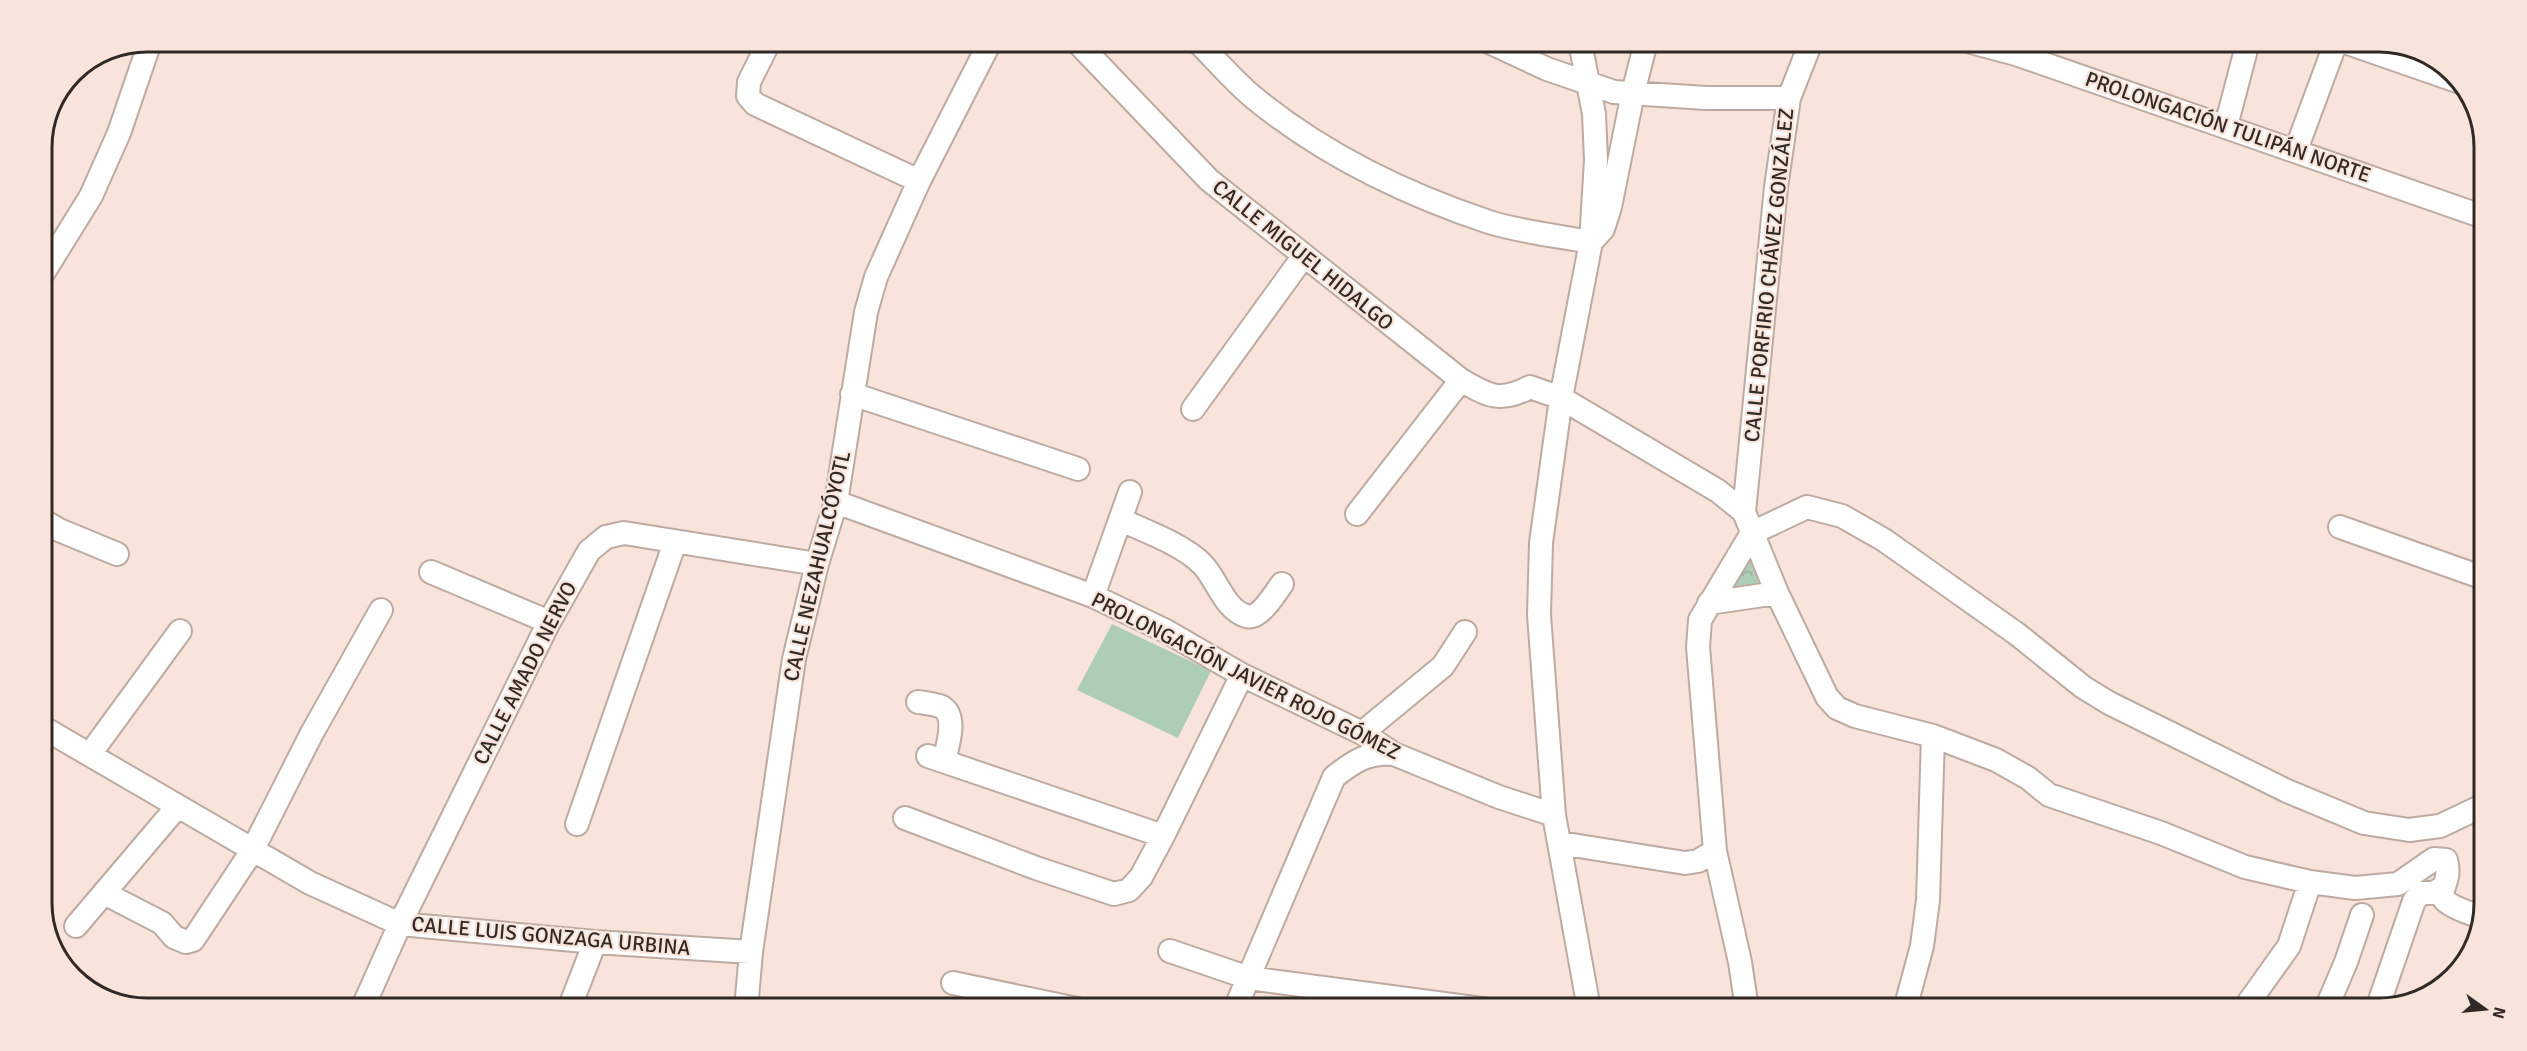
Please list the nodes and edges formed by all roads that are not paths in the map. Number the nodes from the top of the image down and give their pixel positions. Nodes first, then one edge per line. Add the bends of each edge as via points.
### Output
1 (147, 52) edge
2 (764, 52) edge
3 (985, 52) edge
4 (1087, 52) edge
5 (1208, 52) edge
6 (1510, 52) edge
7 (1582, 52) edge
8 (1644, 52) edge
9 (1806, 52) edge
10 (2008, 52) edge
11 (2245, 52) edge
12 (2332, 52) edge
13 (2375, 52) edge
14 (2441, 75) edge
15 (1589, 83) junction
16 (1632, 93) junction
17 (1789, 98) junction
18 (2226, 126) junction
19 (2296, 150) junction
20 (919, 180) junction
21 (2474, 213) edge
22 (1592, 242) junction
23 (53, 257) edge
24 (1303, 257) junction
25 (1461, 380) junction
26 (852, 394) junction
27 (1561, 398) junction
28 (1193, 409) dead end
29 (1078, 470) dead end
30 (1130, 492) dead end
31 (836, 502) junction
32 (1357, 514) dead end
33 (1121, 520) junction
34 (1748, 523) junction
35 (53, 526) edge
36 (2340, 527) dead end
37 (675, 542) junction
38 (117, 554) dead end
39 (817, 564) junction
40 (431, 572) dead end
41 (2474, 574) edge
42 (1282, 584) dead end
43 (1777, 593) junction
44 (1093, 596) junction
45 (1709, 603) junction
46 (381, 610) dead end
47 (549, 622) junction
48 (180, 631) dead end
49 (1465, 632) dead end
50 (1242, 675) junction
51 (918, 702) dead end
52 (53, 733) edge
53 (1362, 733) junction
54 (1933, 736) junction
55 (90, 754) junction
56 (1394, 754) junction
57 (177, 807) junction
58 (2474, 810) edge
59 (1554, 816) junction
60 (905, 818) dead end
61 (577, 824) dead end
62 (1163, 837) junction
63 (1560, 843) junction
64 (252, 850) junction
65 (1715, 851) junction
66 (2310, 882) junction
67 (2442, 888) junction
68 (104, 893) junction
69 (2472, 914) dead end
70 (2362, 915) dead end
71 (400, 924) junction
72 (76, 926) dead end
73 (595, 942) junction
74 (1170, 951) dead end
75 (751, 952) junction
76 (1249, 978) junction
77 (953, 983) dead end
78 (367, 998) edge
79 (573, 998) edge
80 (747, 998) edge
81 (1024, 998) edge
82 (1240, 998) edge
83 (1399, 998) edge
84 (1587, 998) edge
85 (1745, 998) edge
86 (1908, 998) edge
87 (2252, 998) edge
88 (2331, 998) edge
89 (2381, 998) edge

1 - 23 street via 119,133 91,196
2 - 20 street via 748,82 748,96 755,104
3 - 20 street, CALLE NEZAHUALCÓYOTL
4 - 24 street, CALLE MIGUEL HIDALGO via 1209,180
5 - 22 street via 1251,95 1343,159 1416,194 1490,222
6 - 15 street
7 - 15 street
8 - 16 street
9 - 17 street, CALLE PORFIRIO CHÁVEZ GONZÁLEZ
10 - 18 street, PROLONGACIÓN TULIPÁN NORTE
11 - 18 street
12 - 19 street
13 - 14 street
15 - 16 street via 1614,92
15 - 22 street via 1596,160
16 - 17 street
16 - 22 street via 1610,207 1603,230
17 - 34 street, CALLE PORFIRIO CHÁVEZ GONZÁLEZ via 1776,187
18 - 19 street, PROLONGACIÓN TULIPÁN NORTE
19 - 21 street, PROLONGACIÓN TULIPÁN NORTE
20 - 26 street, CALLE NEZAHUALCÓYOTL via 876,278
22 - 27 street
24 - 25 street, CALLE MIGUEL HIDALGO
24 - 28 street
25 - 27 street, CALLE MIGUEL HIDALGO via 1501,398 1515,396 1530,387
25 - 32 street
26 - 29 street
26 - 31 street, CALLE NEZAHUALCÓYOTL
27 - 34 street, CALLE MIGUEL HIDALGO via 1718,491
27 - 59 street via 1541,543 1539,615
30 - 33 street
31 - 39 street, CALLE NEZAHUALCÓYOTL
31 - 44 street, PROLONGACIÓN JAVIER ROJO GÓMEZ
33 - 42 street via 1202,563 1231,606 1246,616 1261,610
33 - 44 street
34 - 43 street
34 - 45 street, CALLE PORFIRIO CHÁVEZ GONZÁLEZ
34 - 58 street via 1807,507 1842,516 1884,540 2109,703 2364,823 2409,830 2440,826
35 - 38 street
36 - 41 street
37 - 39 street, CALLE AMADO NERVO
37 - 47 street, CALLE AMADO NERVO via 624,533 606,537 590,551
37 - 61 street
39 - 75 street, CALLE NEZAHUALCÓYOTL via 794,659
40 - 47 street
43 - 45 street
43 - 54 street via 1827,697 1837,708
44 - 50 street, PROLONGACIÓN JAVIER ROJO GÓMEZ via 1166,631
45 - 65 street, CALLE PORFIRIO CHÁVEZ GONZÁLEZ via 1700,620 1698,647
46 - 64 street
47 - 71 street, CALLE AMADO NERVO
48 - 55 street
49 - 53 street via 1443,666
50 - 53 street, PROLONGACIÓN JAVIER ROJO GÓMEZ
50 - 62 street
51 - 62 street via 942,707 949,716 950,733 936,759
52 - 55 street, CALLE LUIS GONZAGA URBINA
53 - 56 street, PROLONGACIÓN JAVIER ROJO GÓMEZ
54 - 66 street via 1996,760 2049,795 2245,867
54 - 86 street via 1928,900 1922,946
55 - 57 street, CALLE LUIS GONZAGA URBINA
56 - 59 street, PROLONGACIÓN JAVIER ROJO GÓMEZ
56 - 76 street via 1375,753 1355,760 1334,777
57 - 64 street, CALLE LUIS GONZAGA URBINA
57 - 68 street
59 - 63 street
60 - 62 street via 1114,894 1129,890 1141,877
63 - 65 street via 1685,863
63 - 84 street
64 - 68 street via 194,940 186,942 174,937 162,923
64 - 71 street, CALLE LUIS GONZAGA URBINA via 310,883
65 - 85 street, CALLE PORFIRIO CHÁVEZ GONZÁLEZ
66 - 67 street via 2355,888 2398,884 2434,859 2446,860 2448,869
66 - 87 street via 2289,946
67 - 69 street via 2442,897 2449,906
67 - 89 street via 2421,893 2414,901
68 - 72 street
70 - 88 street
71 - 73 street, CALLE LUIS GONZAGA URBINA
71 - 78 street, CALLE AMADO NERVO
73 - 75 street, CALLE LUIS GONZAGA URBINA
73 - 79 street
74 - 76 street
75 - 80 street, CALLE NEZAHUALCÓYOTL
76 - 82 street
76 - 83 street
77 - 81 street

